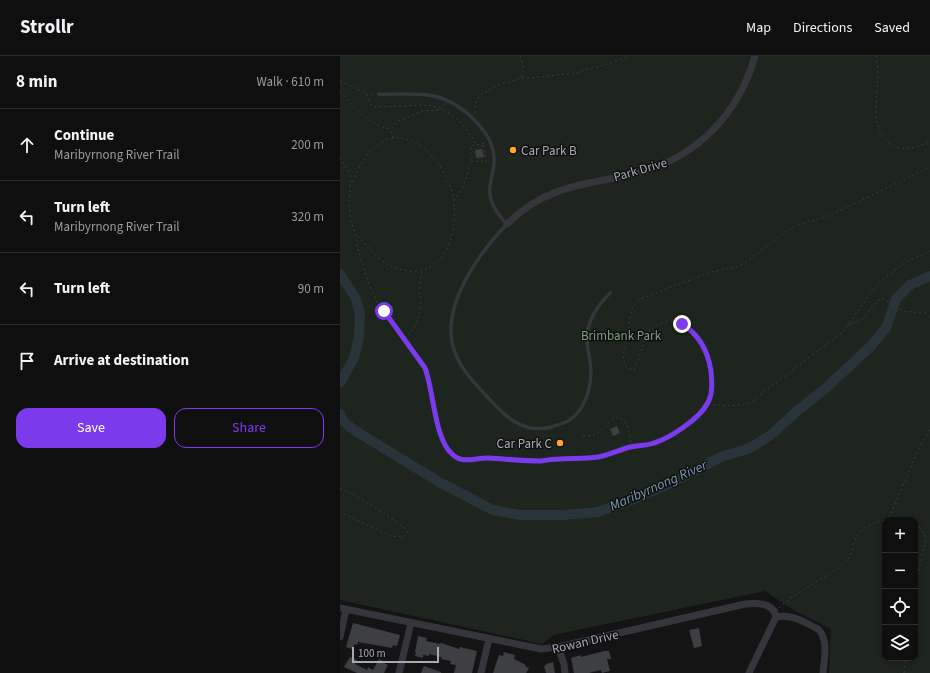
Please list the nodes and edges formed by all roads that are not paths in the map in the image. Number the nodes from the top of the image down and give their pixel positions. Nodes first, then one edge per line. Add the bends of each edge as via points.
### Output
1 (755, 56) edge
2 (379, 94) road end
3 (507, 224) junction
4 (610, 293) dead end
5 (343, 609) edge
6 (776, 614) junction
7 (411, 623) junction
8 (340, 637) edge
9 (489, 639) junction
10 (558, 647) junction
11 (399, 673) edge
12 (480, 673) edge
13 (565, 673) edge
14 (748, 673) edge
15 (823, 673) edge

1 - 3 street, Park Drive via 746,84 723,121 688,151 647,170 551,193 526,207
2 - 3 lane via 436,96 458,106 471,117 490,142 494,161 490,196 497,213
3 - 4 lane via 483,251 467,277 454,310 451,336 456,357 464,370 493,404 511,420 540,430 570,420 581,408 587,398 591,374 587,333 594,313
5 - 7 street, Rowan Drive
5 - 8 street
6 - 10 street, Rowan Drive via 763,604 745,604
6 - 14 street
6 - 15 street via 792,616 822,633 825,641
7 - 9 street, Rowan Drive
7 - 11 street
9 - 10 street, Rowan Drive via 541,650
9 - 12 street
10 - 13 street

